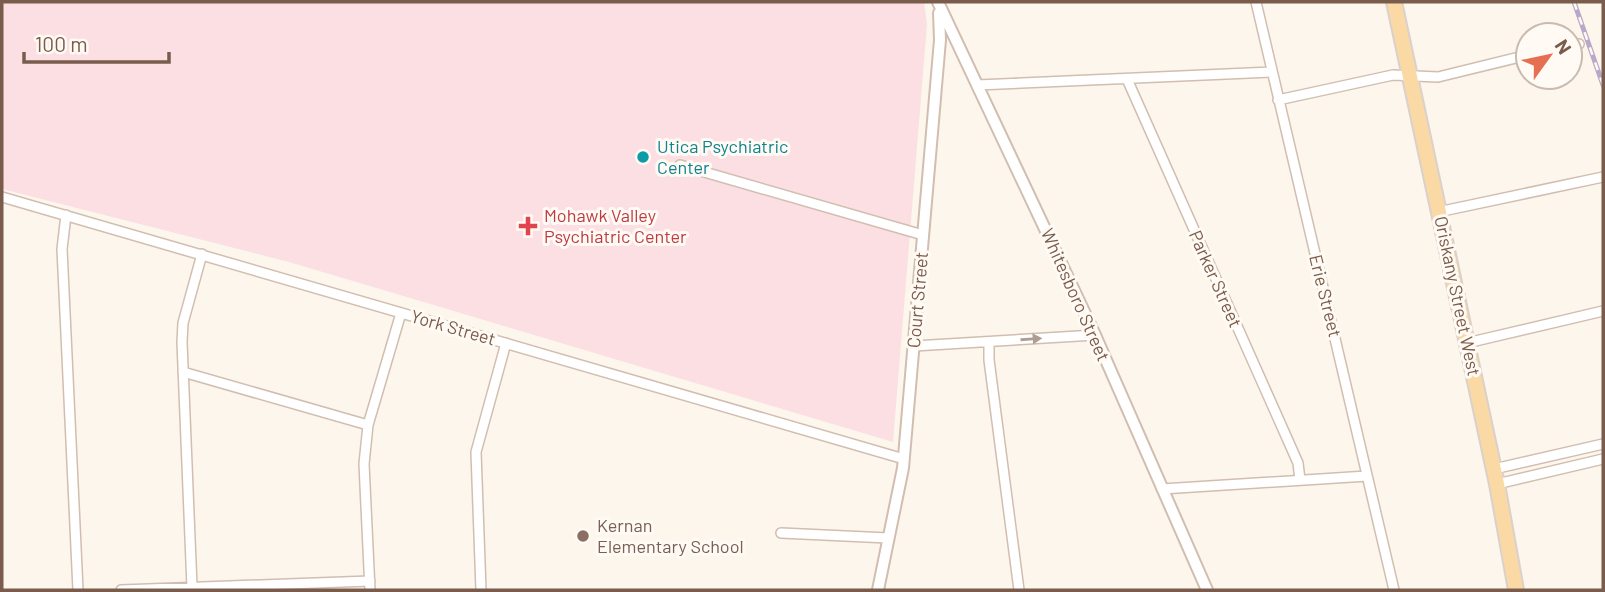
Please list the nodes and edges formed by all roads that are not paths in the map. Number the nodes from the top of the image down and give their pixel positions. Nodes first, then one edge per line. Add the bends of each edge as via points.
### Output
1 (1256, 2) edge
2 (1394, 2) edge
3 (938, 4) edge
4 (1514, 58) edge
5 (1272, 72) junction
6 (1407, 76) junction
7 (1126, 79) junction
8 (977, 85) junction
9 (1278, 100) junction
10 (680, 165) dead end
11 (1603, 177) edge
12 (2, 197) edge
13 (1438, 212) junction
14 (66, 215) junction
15 (923, 235) junction
16 (202, 254) junction
17 (1603, 311) edge
18 (401, 313) junction
19 (1095, 335) junction
20 (989, 342) junction
21 (1467, 342) junction
22 (506, 343) junction
23 (914, 346) junction
24 (183, 372) junction
25 (368, 425) junction
26 (1603, 444) edge
27 (904, 459) junction
28 (1603, 459) edge
29 (1494, 469) junction
30 (1367, 476) junction
31 (1300, 480) junction
32 (1497, 484) junction
33 (1162, 489) junction
34 (781, 533) dead end
35 (888, 538) junction
36 (370, 586) edge
37 (192, 587) junction
38 (78, 590) edge
39 (121, 590) edge
40 (149, 590) edge
41 (481, 590) edge
42 (878, 590) edge
43 (1019, 590) edge
44 (1207, 590) edge
45 (1394, 590) edge
46 (1516, 590) edge

1 - 5 street, Erie Street
2 - 6 main road, Oriskany Street West
3 - 8 street, Whitesboro Street
3 - 15 street, Court Street via 940,40
4 - 6 street via 1438,77
5 - 7 street
5 - 9 street, Erie Street
6 - 9 street via 1377,78
6 - 13 main road, Oriskany Street West
7 - 8 street
7 - 31 street, Parker Street via 1298,463
8 - 19 street, Whitesboro Street
9 - 30 street, Erie Street
10 - 15 street
11 - 13 street
12 - 14 street, York Street
13 - 21 main road, Oriskany Street West
14 - 16 street, York Street
14 - 38 street via 62,248
15 - 23 street, Court Street
16 - 18 street, York Street
16 - 24 street via 183,323
17 - 21 street
18 - 22 street, York Street
18 - 25 street
20 -> 19 street
19 - 33 street, Whitesboro Street
20 - 23 street
20 - 43 street
21 - 29 main road, Oriskany Street West
22 - 27 street, York Street
22 - 41 street via 476,452
23 - 27 street, Court Street
24 - 25 street
24 - 37 street
25 - 36 street via 364,464
26 - 29 street
27 - 35 street, Court Street
28 - 32 street
29 - 32 main road, Oriskany Street West
30 - 31 street
30 - 45 street, Erie Street
31 - 33 street
32 - 46 main road, Oriskany Street West
33 - 44 street, Whitesboro Street
34 - 35 street
35 - 42 street, Court Street
36 - 37 street
37 - 40 street
39 - 40 street

